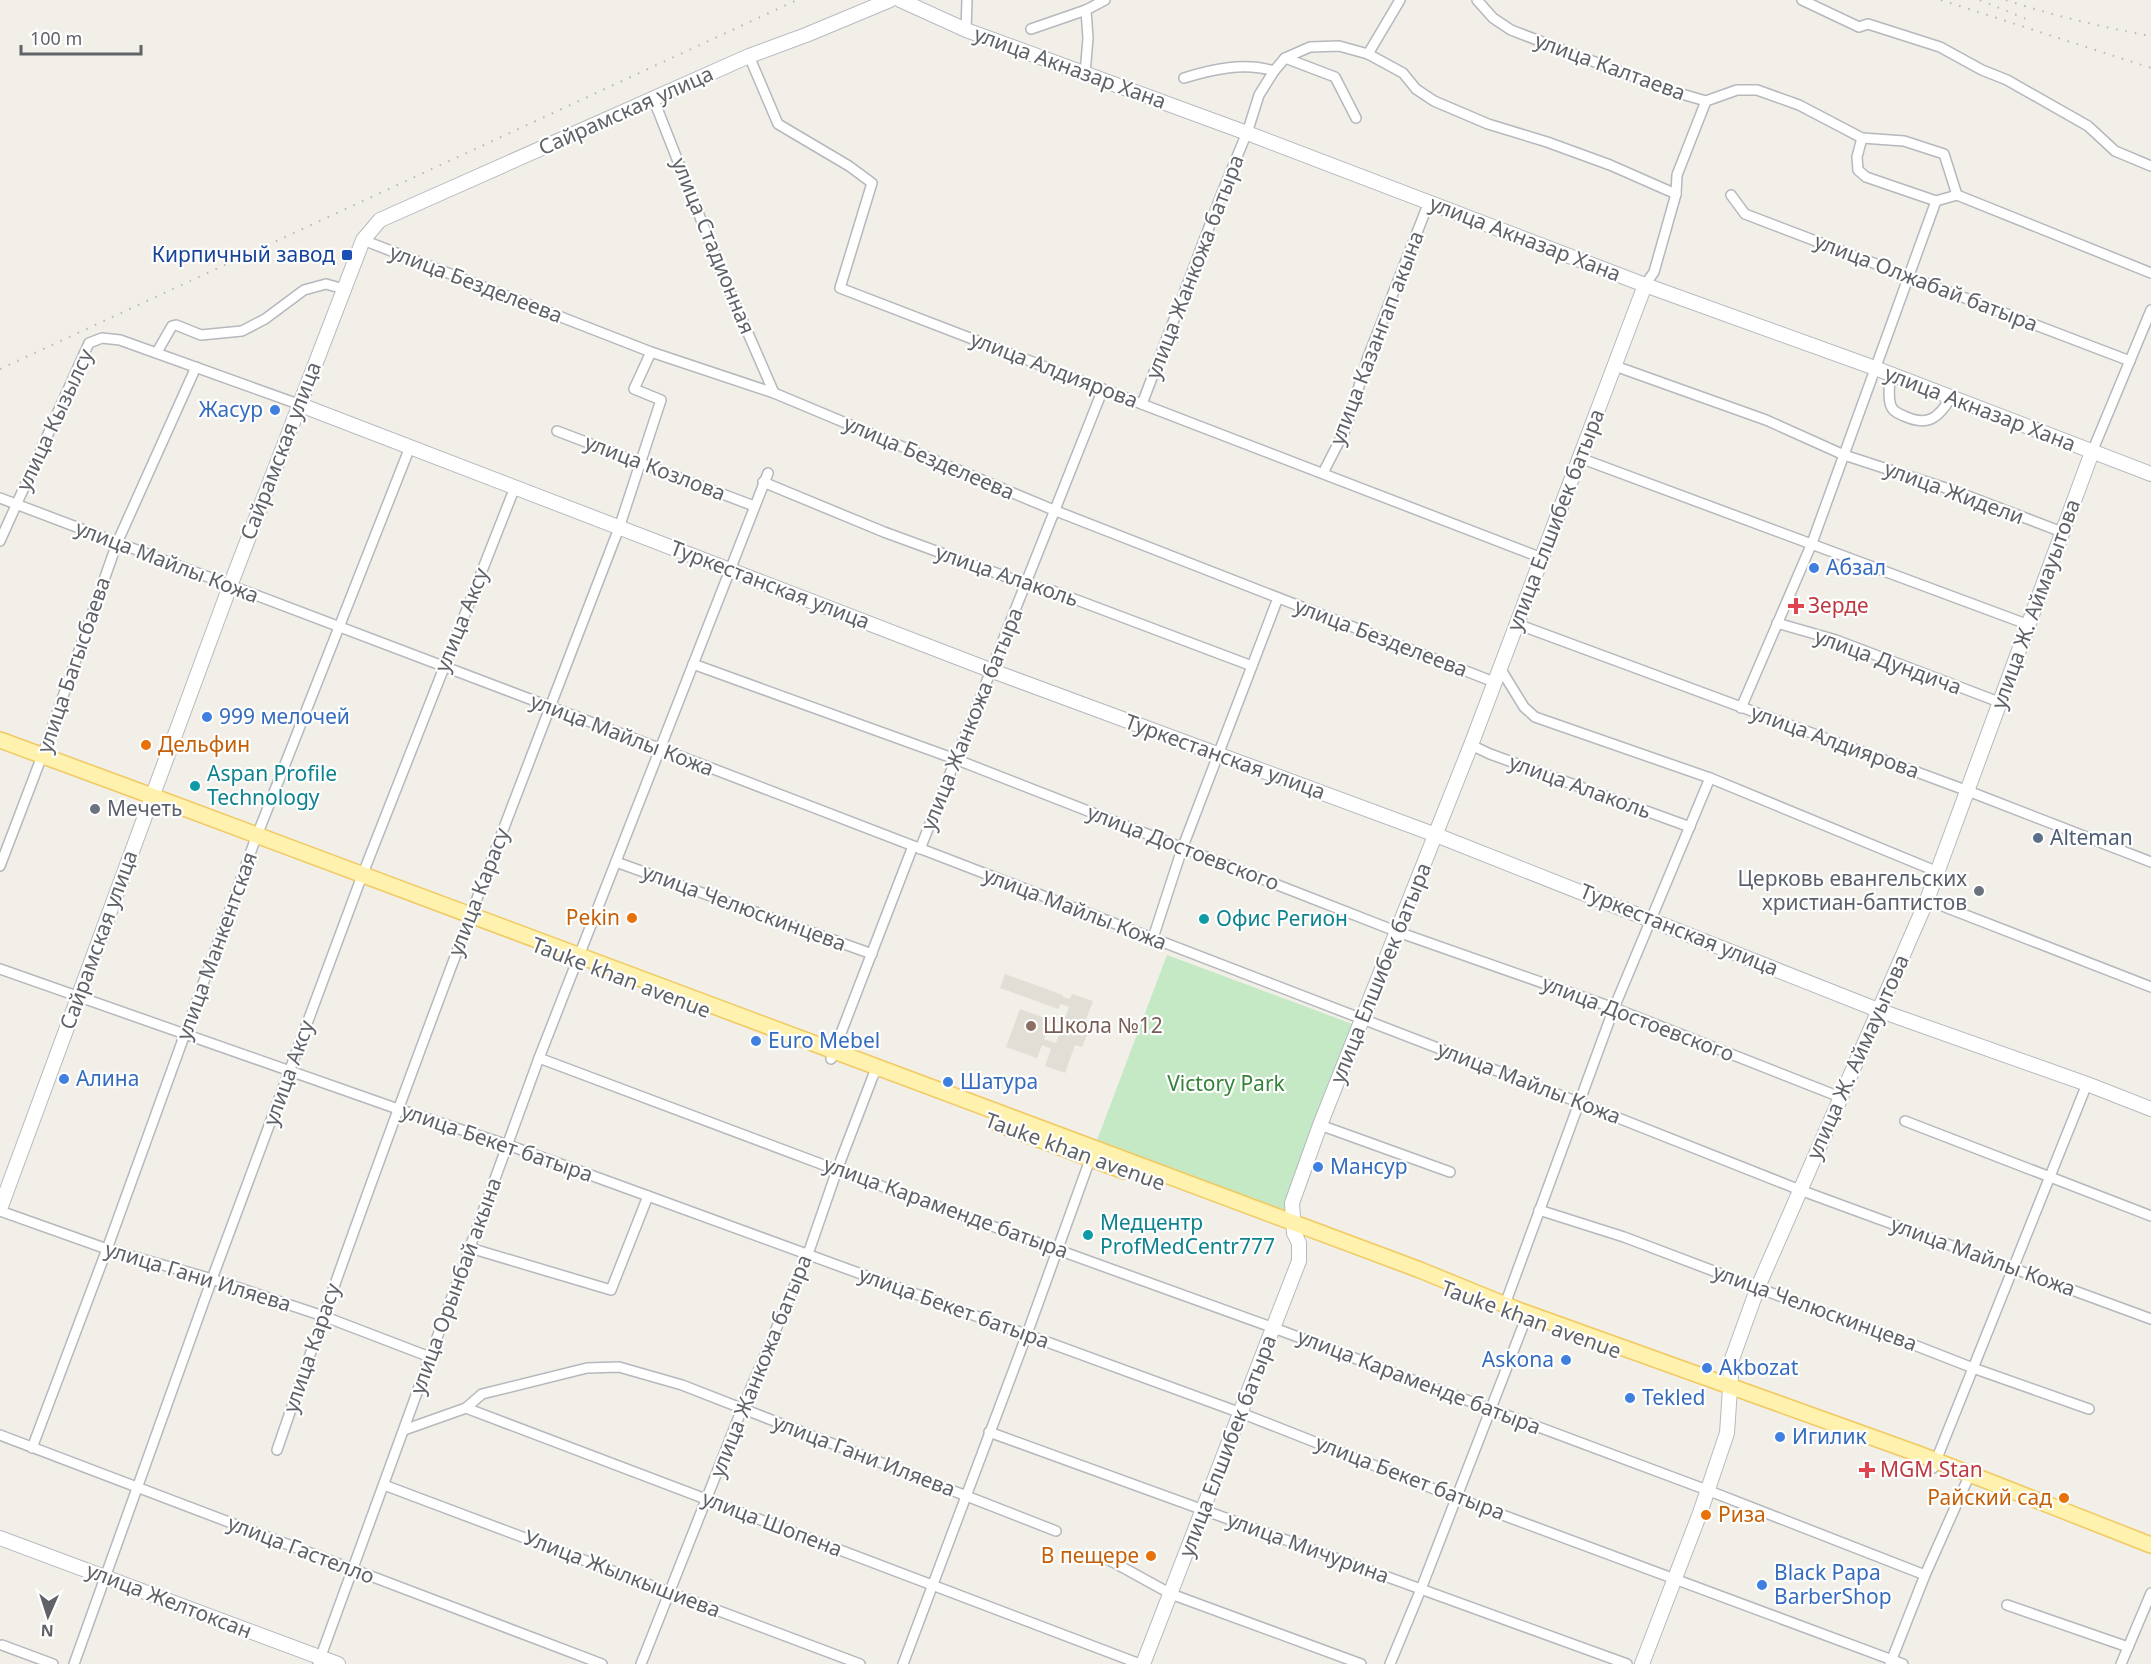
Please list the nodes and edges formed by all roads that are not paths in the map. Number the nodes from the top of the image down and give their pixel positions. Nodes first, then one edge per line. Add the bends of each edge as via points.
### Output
1 (890, 0) edge
2 (900, 0) edge
3 (967, 0) edge
4 (1105, 0) edge
5 (1400, 0) edge
6 (1477, 0) edge
7 (1802, 0) edge
8 (1086, 10) junction
9 (1031, 29) dead end
10 (966, 30) junction
11 (1368, 54) junction
12 (749, 57) junction
13 (1285, 58) junction
14 (1274, 71) junction
15 (1085, 74) junction
16 (1184, 78) dead end
17 (654, 98) junction
18 (1706, 101) junction
19 (1356, 118) dead end
20 (1247, 131) junction
21 (1862, 138) junction
22 (2151, 166) edge
23 (1676, 194) junction
24 (1731, 195) dead end
25 (1957, 195) junction
26 (1936, 201) junction
27 (1429, 202) junction
28 (363, 240) junction
29 (2151, 273) edge
30 (1909, 276) junction
31 (1645, 285) junction
32 (344, 289) junction
33 (2151, 310) edge
34 (157, 352) junction
35 (651, 352) junction
36 (2130, 361) junction
37 (1615, 366) junction
38 (196, 367) junction
39 (1875, 368) junction
40 (1890, 375) junction
41 (1103, 389) junction
42 (774, 393) junction
43 (1951, 397) junction
44 (298, 404) junction
45 (1142, 404) junction
46 (557, 431) dead end
47 (410, 447) junction
48 (2092, 452) junction
49 (1844, 455) junction
50 (1580, 458) junction
51 (642, 463) junction
52 (1323, 473) junction
53 (2151, 474) edge
54 (766, 478) joint
55 (515, 487) junction
56 (0, 498) edge
57 (16, 504) junction
58 (754, 506) junction
59 (1056, 511) junction
60 (619, 528) junction
61 (2062, 532) junction
62 (0, 541) edge
63 (117, 543) junction
64 (1812, 543) junction
65 (1542, 558) junction
66 (730, 570) junction
67 (1026, 584) junction
68 (230, 586) junction
69 (1278, 598) junction
70 (1777, 623) junction
71 (1517, 624) junction
72 (2029, 625) junction
73 (338, 627) junction
74 (693, 664) junction
75 (1252, 666) junction
76 (444, 667) junction
77 (1500, 668) junction
78 (990, 670) junction
79 (1494, 682) junction
80 (1999, 702) junction
81 (550, 707) junction
82 (1740, 708) junction
83 (0, 741) edge
84 (1472, 746) junction
85 (0, 748) edge
86 (659, 748) junction
87 (1218, 754) junction
88 (955, 759) junction
89 (41, 760) junction
90 (1710, 778) junction
91 (1968, 791) junction
92 (151, 800) junction
93 (1690, 827) junction
94 (1436, 835) junction
95 (256, 839) junction
96 (917, 848) junction
97 (1182, 849) junction
98 (616, 862) junction
99 (2151, 862) edge
100 (0, 866) edge
101 (1938, 872) junction
102 (361, 878) junction
103 (1927, 900) junction
104 (469, 918) junction
105 (1652, 919) junction
106 (1398, 932) junction
107 (1152, 938) junction
108 (872, 954) junction
109 (579, 959) junction
110 (0, 969) edge
111 (2151, 987) edge
112 (79, 997) junction
113 (1614, 1008) junction
114 (1878, 1010) junction
115 (1363, 1020) junction
116 (184, 1034) junction
117 (832, 1055) junction
118 (539, 1058) junction
119 (290, 1071) junction
120 (875, 1072) junction
121 (2087, 1084) junction
122 (1840, 1097) junction
123 (1578, 1102) junction
124 (398, 1109) junction
125 (2151, 1109) edge
126 (1905, 1120) dead end
127 (1320, 1125) junction
128 (508, 1145) junction
129 (1092, 1154) junction
130 (837, 1170) junction
131 (1450, 1172) dead end
132 (2049, 1178) junction
133 (1800, 1190) junction
134 (648, 1196) junction
135 (0, 1210) edge
136 (1539, 1210) junction
137 (2151, 1216) edge
138 (1294, 1228) junction
139 (470, 1248) junction
140 (1058, 1248) junction
141 (107, 1249) junction
142 (808, 1254) junction
143 (2013, 1268) junction
144 (212, 1279) junction
145 (1758, 1287) junction
146 (1504, 1307) junction
147 (323, 1316) junction
148 (1527, 1316) junction
149 (2151, 1319) edge
150 (1274, 1328) junction
151 (1027, 1334) junction
152 (430, 1357) junction
153 (1973, 1368) junction
154 (1729, 1388) junction
155 (466, 1408) junction
156 (742, 1409) junction
157 (2089, 1409) dead end
158 (1492, 1410) junction
159 (1241, 1413) junction
160 (404, 1430) junction
161 (989, 1432) junction
162 (0, 1436) edge
163 (32, 1448) junction
164 (277, 1450) dead end
165 (1937, 1464) junction
166 (1968, 1478) junction
167 (384, 1485) junction
168 (138, 1488) junction
169 (1707, 1490) junction
170 (965, 1496) junction
171 (1457, 1498) junction
172 (706, 1499) junction
173 (1203, 1510) junction
174 (1056, 1531) dead end
175 (0, 1538) edge
176 (2150, 1547) edge
177 (1102, 1556) dead end
178 (352, 1570) junction
179 (1925, 1575) junction
180 (107, 1577) junction
181 (1674, 1578) junction
182 (931, 1585) junction
183 (1421, 1589) junction
184 (670, 1591) junction
185 (2151, 1593) edge
186 (1171, 1594) junction
187 (2007, 1605) dead end
188 (2, 1645) dead end
189 (2128, 1647) junction
190 (320, 1661) edge
191 (1891, 1662) edge
192 (53, 1664) edge
193 (74, 1664) edge
194 (338, 1664) edge
195 (602, 1664) edge
196 (641, 1664) edge
197 (860, 1664) edge
198 (903, 1664) edge
199 (1142, 1664) edge
200 (1361, 1664) edge
201 (1390, 1664) edge
202 (1627, 1664) edge
203 (1642, 1664) edge
204 (1903, 1664) edge
205 (2121, 1664) edge

1 - 12 street, Сайрамская улица
2 - 10 street, улица Акназар Хана
3 - 10 street
4 - 8 street
5 - 11 street
6 - 18 street, улица Калтаева via 1511,30
7 - 22 street via 1859,27 1868,24 1940,47 2088,126 2115,151
8 - 9 street
8 - 15 street
10 - 15 street, улица Акназар Хана
11 - 13 street via 1339,46 1310,47
11 - 23 street via 1403,73 1434,101 1488,124 1610,165
12 - 17 street, Сайрамская улица
12 - 41 street, улица Алдиярова via 778,124 872,183 840,288
13 - 14 street
13 - 19 street via 1335,77
14 - 16 street via 1262,67 1210,69
14 - 20 street via 1259,95
15 - 20 street, улица Акназар Хана
17 - 28 street, Сайрамская улица via 380,220
17 - 42 street, улица Стадионная
18 - 21 street, улица Калтаева via 1737,90 1757,90 1799,105
18 - 23 street via 1677,176
20 - 27 street, улица Акназар Хана
20 - 45 street, улица Жанкожа батыра
21 - 25 street via 1904,141 1944,154
21 - 26 street via 1858,170 1866,177
23 - 31 street via 1654,272
24 - 30 street, улица Олжабай батыра via 1745,214
25 - 26 street
25 - 29 street
26 - 30 street
27 - 31 street, улица Акназар Хана
27 - 52 street, улица Казангап акына via 1368,357 1346,428
28 - 32 street, Сайрамская улица
28 - 35 street, улица Безделеева
30 - 36 street, улица Олжабай батыра
30 - 39 street
31 - 37 street, улица Елшибек батыра
31 - 39 street, улица Акназар Хана
32 - 34 street via 326,284 304,290 242,331 201,335 172,326
32 - 44 street, Сайрамская улица
33 - 36 street
34 - 38 street
34 - 57 street, улица Кызылсу via 120,340 102,338 89,343
35 - 42 street, улица Безделеева
35 - 51 street, улица Карасу via 634,389 661,400
36 - 48 street
37 - 49 street, улица Жидели via 1766,420
37 - 50 street, улица Елшибек батыра
38 - 44 street
38 - 63 street, улица Багысбаева
39 - 40 street, улица Акназар Хана
39 - 49 street
40 - 43 street, улица Акназар Хана
40 - 43 street via 1892,407 1916,421 1937,416
41 - 45 street, улица Алдиярова
41 - 59 street, улица Жанкожа батыра
42 - 59 street, улица Безделеева
43 - 48 street, улица Акназар Хана
44 - 47 street, Туркестанская улица
44 - 68 street, Сайрамская улица
45 - 52 street, улица Алдиярова
46 - 51 street, улица Козлова
47 - 55 street, Туркестанская улица
47 - 73 street, улица Манкентская
48 - 53 street, улица Акназар Хана
48 - 61 street, улица Ж. Аймауытова
49 - 61 street, улица Жидели via 1955,491
49 - 64 street
50 - 64 street
50 - 65 street, улица Елшибек батыра
51 - 58 street, улица Козлова
51 - 60 street, улица Карасу
52 - 65 street, улица Алдиярова
54 - 58 street, улица Орынбай акына
54 - 67 street, улица Алаколь via 884,532
55 - 60 street, Туркестанская улица
55 - 76 street, улица Аксу
56 - 57 street, улица Майлы Кожа
57 - 62 street, улица Кызылсу
57 - 63 street, улица Майлы Кожа
58 - 66 street, улица Орынбай акына
59 - 67 street, улица Жанкожа батыра
59 - 69 street, улица Безделеева
60 - 66 street, Туркестанская улица
60 - 81 street, улица Карасу
61 - 72 street, улица Ж. Аймауытова
63 - 68 street, улица Майлы Кожа
63 - 89 street, улица Багысбаева
64 - 70 street
64 - 72 street
65 - 71 street, улица Елшибек батыра
66 - 74 street, улица Орынбай акына
66 - 78 street, Туркестанская улица
67 - 75 street, улица Алаколь
67 - 78 street, улица Жанкожа батыра
68 - 73 street, улица Майлы Кожа
68 - 92 street, Сайрамская улица
69 - 75 street
69 - 79 street, улица Безделеева
70 - 80 street, улица Дундича via 1836,640
70 - 82 street
71 - 77 street, улица Елшибек батыра
71 - 82 street, улица Алдиярова
72 - 80 street, улица Ж. Аймауытова
73 - 76 street, улица Майлы Кожа
73 - 95 street, улица Манкентская
74 - 86 street, улица Орынбай акына
74 - 88 street, улица Достоевского
75 - 87 street
76 - 81 street, улица Майлы Кожа
76 - 102 street, улица Аксу
77 - 79 street, улица Елшибек батыра
77 - 90 street, улица Безделеева via 1524,707 1535,717
78 - 87 street, Туркестанская улица
78 - 88 street, улица Жанкожа батыра
79 - 84 street, улица Елшибек батыра
80 - 91 street, улица Ж. Аймауытова
81 - 86 street, улица Майлы Кожа
81 - 104 street, улица Карасу
82 - 91 street, улица Алдиярова
83 - 89 main road, Tauke khan avenue
84 - 93 street, улица Алаколь
84 - 94 street, улица Елшибек батыра
85 - 89 main road, Tauke khan avenue
86 - 96 street, улица Майлы Кожа
86 - 98 street, улица Орынбай акына
87 - 94 street, Туркестанская улица
87 - 97 street
88 - 96 street, улица Жанкожа батыра
88 - 97 street, улица Достоевского
89 - 92 main road, Tauke khan avenue
89 - 100 street, улица Багысбаева
90 - 93 street
90 - 101 street, улица Безделеева
91 - 99 street, улица Алдиярова
91 - 101 street, улица Ж. Аймауытова
92 - 95 main road, Tauke khan avenue
92 - 112 street, Сайрамская улица
93 - 105 street
94 - 105 street, Туркестанская улица
94 - 106 street, улица Елшибек батыра
95 - 102 main road, Tauke khan avenue
95 - 116 street, улица Манкентская
96 - 107 street, улица Майлы Кожа
96 - 108 street, улица Жанкожа батыра
97 - 106 street, улица Достоевского
97 - 107 street
98 - 108 street, улица Челюскинцева
98 - 109 street, улица Орынбай акына
101 - 103 street, улица Ж. Аймауытова
102 - 104 main road, Tauke khan avenue
102 - 119 street, улица Аксу
103 - 111 street
103 - 114 street, улица Ж. Аймауытова
104 - 109 main road, Tauke khan avenue
104 - 124 street, улица Карасу
105 - 113 street
105 - 114 street, Туркестанская улица
106 - 113 street, улица Достоевского
106 - 115 street, улица Елшибек батыра
107 - 115 street, улица Майлы Кожа
108 - 117 street, улица Жанкожа батыра
109 - 117 main road, Tauke khan avenue
109 - 118 street, улица Орынбай акына
110 - 112 street, улица Бекет батыра
112 - 116 street, улица Бекет батыра
112 - 135 street, Сайрамская улица
113 - 122 street, улица Достоевского
113 - 123 street
114 - 121 street, Туркестанская улица
114 - 122 street, улица Ж. Аймауытова
115 - 123 street, улица Майлы Кожа
115 - 127 street, улица Елшибек батыра
116 - 119 street, улица Бекет батыра
116 - 141 street, улица Манкентская
117 - 120 main road, Tauke khan avenue
118 - 128 street, улица Орынбай акына
118 - 130 street, улица Караменде батыра
119 - 124 street, улица Бекет батыра
119 - 144 street, улица Аксу
120 - 129 main road, Tauke khan avenue
120 - 130 street, улица Жанкожа батыра
121 - 125 street, Туркестанская улица
121 - 132 street
122 - 133 street, улица Ж. Аймауытова
123 - 133 street, улица Майлы Кожа
123 - 136 street
124 - 128 street, улица Бекет батыра
124 - 147 street, улица Карасу
126 - 132 street
127 - 131 street
127 - 138 street, улица Елшибек батыра via 1292,1203
128 - 134 street, улица Бекет батыра
128 - 139 street, улица Орынбай акына
129 - 138 main road, Tauke khan avenue
129 - 140 street
130 - 140 street, улица Караменде батыра
130 - 142 street, улица Жанкожа батыра
132 - 137 street
132 - 143 street
133 - 143 street, улица Майлы Кожа
133 - 145 street, улица Ж. Аймауытова
134 - 139 street via 611,1290
134 - 142 street, улица Бекет батыра
135 - 141 street, улица Гани Иляева
136 - 145 street, улица Челюскинцева
136 - 146 street
138 - 146 main road, Tauke khan avenue
138 - 150 street, улица Елшибек батыра via 1299,1260
139 - 152 street, улица Орынбай акына
140 - 150 street, улица Караменде батыра
140 - 151 street
141 - 144 street, улица Гани Иляева
141 - 163 street, улица Манкентская
142 - 151 street, улица Бекет батыра
142 - 156 street, улица Жанкожа батыра
143 - 149 street, улица Майлы Кожа
143 - 153 street
144 - 147 street, улица Гани Иляева
144 - 168 street, улица Аксу
145 - 153 street, улица Челюскинцева
145 - 154 street, улица Ж. Аймауытова via 1732,1359
146 - 148 main road, Tauke khan avenue
147 - 152 street, улица Гани Иляева
147 - 164 street, улица Карасу
148 - 154 main road, Tauke khan avenue
148 - 158 street
150 - 158 street, улица Караменде батыра
150 - 159 street, улица Елшибек батыра
151 - 159 street, улица Бекет батыра
151 - 161 street
152 - 160 street, улица Орынбай акына
153 - 157 street, улица Челюскинцева
153 - 165 street
154 - 165 main road, Tauke khan avenue
154 - 169 street, улица Ж. Аймауытова via 1727,1433
155 - 156 street, улица Гани Иляева via 482,1394 587,1368 619,1367 682,1385
155 - 160 street
155 - 172 street, улица Шопена
156 - 170 street, улица Гани Иляева
156 - 172 street, улица Жанкожа батыра
158 - 169 street, улица Караменде батыра
158 - 171 street
159 - 171 street, улица Бекет батыра
159 - 173 street, улица Елшибек батыра
160 - 167 street, улица Орынбай акына
161 - 170 street
161 - 173 street, улица Мичурина
162 - 163 street, улица Гастелло
163 - 168 street, улица Гастелло
165 - 166 main road, Tauke khan avenue
166 - 176 main road, Tauke khan avenue
166 - 179 street
167 - 178 street, улица Орынбай акына
167 - 184 street, Улица Жылкышиева
168 - 178 street, улица Гастелло
168 - 180 street, улица Аксу
169 - 179 street, улица Караменде батыра
169 - 181 street, улица Ж. Аймауытова
170 - 174 street, улица Гани Иляева
170 - 182 street
171 - 181 street, улица Бекет батыра
171 - 183 street
172 - 182 street, улица Шопена
172 - 184 street, улица Жанкожа батыра
173 - 183 street, улица Мичурина
173 - 186 street, улица Елшибек батыра
175 - 180 street, улица Желтоксан
177 - 186 street
178 - 190 street, улица Орынбай акына
178 - 195 street, улица Гастелло
179 - 191 street
180 - 190 street, улица Желтоксан
180 - 193 street, улица Аксу
181 - 191 street, улица Бекет батыра
181 - 203 street, улица Ж. Аймауытова
182 - 198 street
182 - 199 street, улица Шопена
183 - 201 street
183 - 202 street, улица Мичурина
184 - 196 street, улица Жанкожа батыра
184 - 197 street, Улица Жылкышиева
185 - 189 street
186 - 199 street, улица Елшибек батыра
186 - 200 street
187 - 189 street
188 - 192 street
189 - 205 street
190 - 194 street, улица Желтоксан
191 - 204 street, улица Бекет батыра

